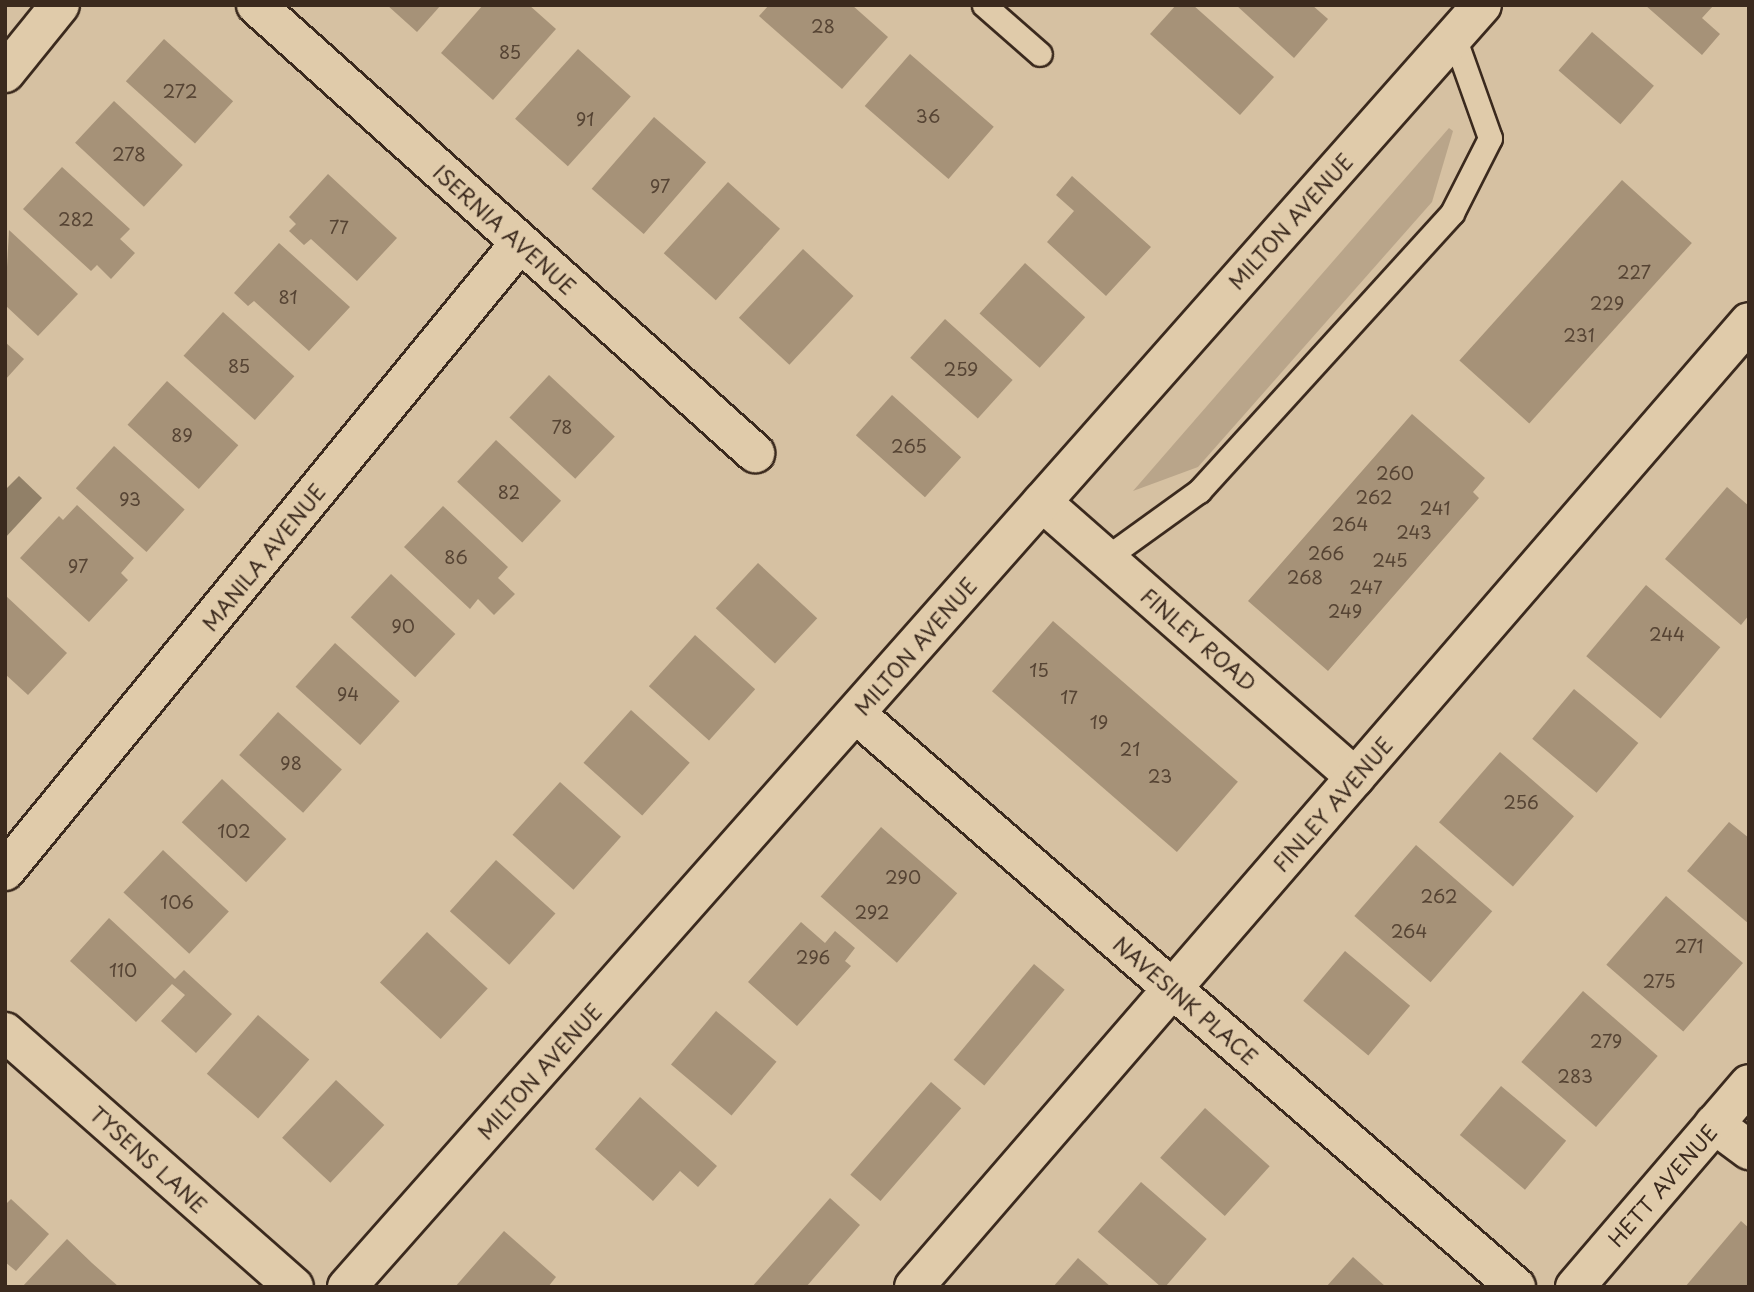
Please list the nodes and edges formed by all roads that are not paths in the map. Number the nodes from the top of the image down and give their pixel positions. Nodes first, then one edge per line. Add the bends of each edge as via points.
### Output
1 (60, 5) edge
2 (256, 5) edge
3 (984, 5) edge
4 (1482, 5) edge
5 (1454, 37) junction
6 (1040, 54) dead end
7 (5, 73) edge
8 (520, 243) junction
9 (1749, 322) edge
10 (754, 453) dead end
11 (1042, 502) junction
12 (1106, 558) junction
13 (856, 714) junction
14 (1355, 777) junction
15 (5, 871) edge
16 (1173, 989) junction
17 (5, 1031) edge
18 (1749, 1084) edge
19 (1714, 1124) junction
20 (1749, 1150) edge
21 (294, 1287) edge
22 (347, 1287) edge
23 (914, 1287) edge
24 (1516, 1287) edge
25 (1575, 1287) edge

1 - 7 street
2 - 8 street, ISERNIA AVENUE
3 - 6 lane
4 - 5 street, MILTON AVENUE
5 - 11 street, MILTON AVENUE
5 - 12 lane via 1490,138 1452,213 1199,491
8 - 10 street, ISERNIA AVENUE
8 - 15 street, MANILA AVENUE
9 - 14 street, FINLEY AVENUE
11 - 12 street, FINLEY ROAD
11 - 13 street, MILTON AVENUE
12 - 14 street, FINLEY ROAD
13 - 16 street, NAVESINK PLACE
13 - 22 street, MILTON AVENUE
14 - 16 street, FINLEY AVENUE
16 - 23 street, FINLEY AVENUE
16 - 24 street, NAVESINK PLACE
17 - 21 street, TYSENS LANE
18 - 19 street, HETT AVENUE
19 - 20 street
19 - 25 street, HETT AVENUE

